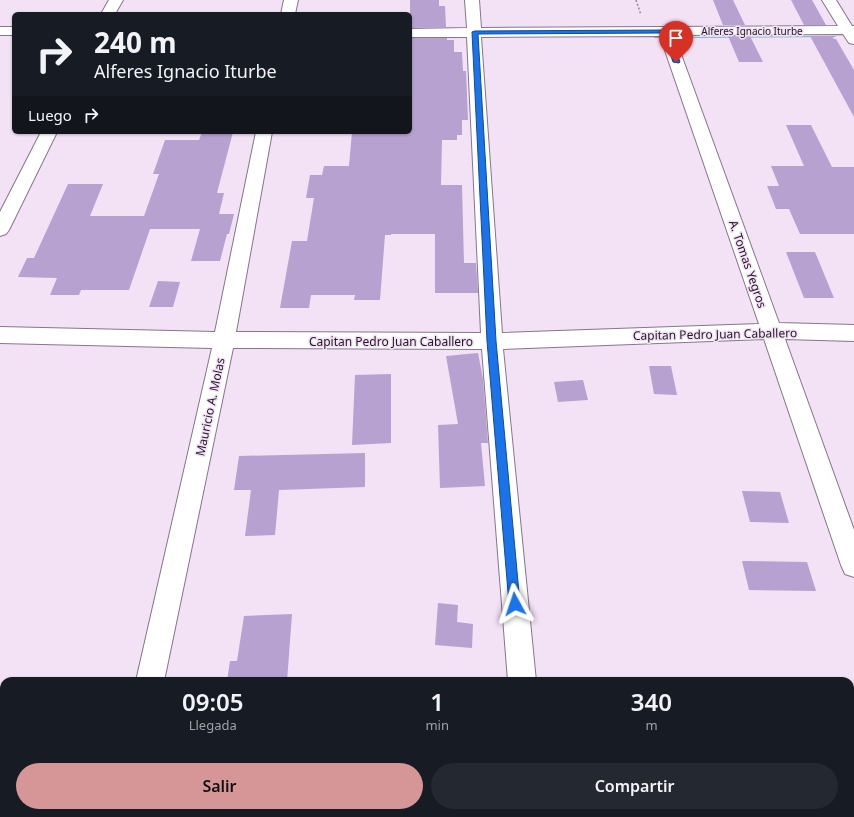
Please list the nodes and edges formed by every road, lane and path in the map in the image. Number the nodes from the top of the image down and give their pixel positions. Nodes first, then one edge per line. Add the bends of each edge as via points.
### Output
1 (116, 0) edge
2 (291, 0) edge
3 (472, 0) edge
4 (829, 0) edge
5 (109, 12) edge
6 (288, 12) edge
7 (0, 31) edge
8 (12, 31) edge
9 (475, 32) junction
10 (666, 32) junction
11 (412, 33) edge
12 (852, 33) edge
13 (48, 134) edge
14 (264, 134) edge
15 (0, 230) edge
16 (771, 331) junction
17 (854, 333) edge
18 (0, 335) edge
19 (224, 340) junction
20 (492, 341) junction
21 (854, 565) edge
22 (151, 677) edge
23 (522, 677) edge

1 - 5 street
2 - 6 street
3 - 9 street
4 - 12 street
7 - 8 street
9 - 10 street, Alferes Ignacio Iturbe
9 - 11 street, Alferes Ignacio Iturbe
9 - 20 street
10 - 12 street, Alferes Ignacio Iturbe
10 - 16 street, A. Tomas Yegros
13 - 15 street
14 - 19 street, Mauricio A. Molas
16 - 17 street, Capitan Pedro Juan Caballero
16 - 20 street, Capitan Pedro Juan Caballero
16 - 21 street, A. Tomas Yegros
18 - 19 street, Capitan Pedro Juan Caballero
19 - 20 street, Capitan Pedro Juan Caballero
19 - 22 street, Mauricio A. Molas
20 - 23 street

